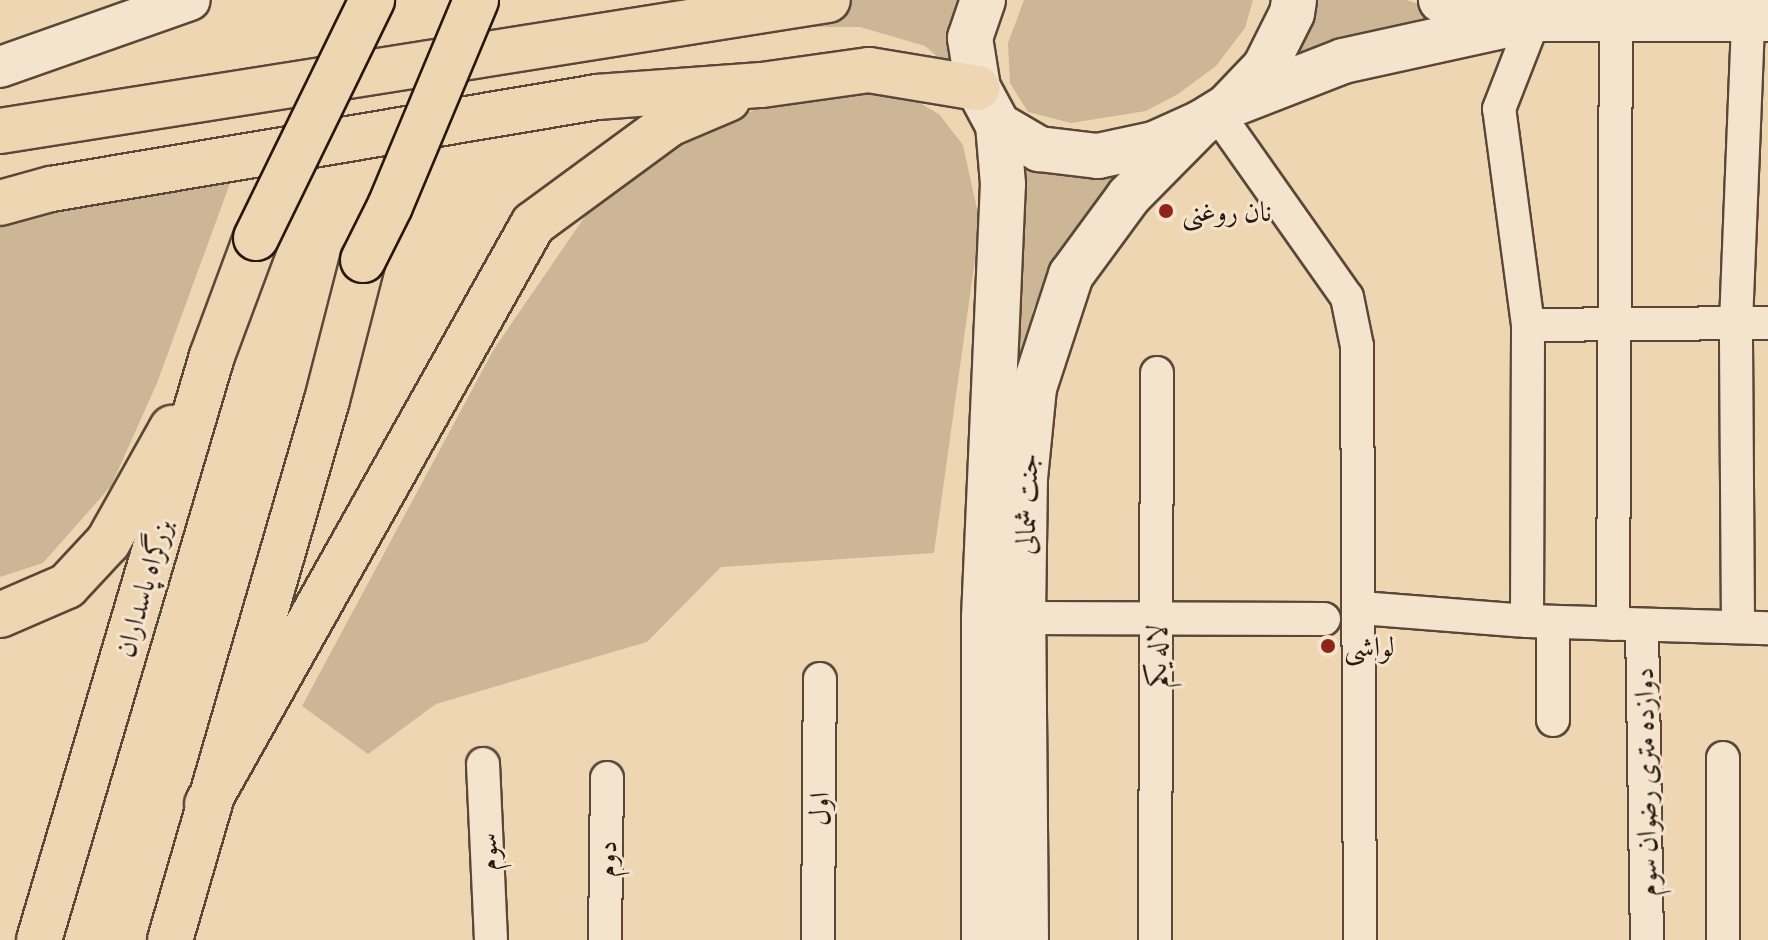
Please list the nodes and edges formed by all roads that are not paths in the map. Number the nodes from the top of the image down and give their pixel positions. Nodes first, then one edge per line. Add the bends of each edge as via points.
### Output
1 (190, 0) edge
2 (372, 0) edge
3 (476, 0) edge
4 (828, 0) edge
5 (983, 0) edge
6 (1294, 0) edge
7 (1441, 0) edge
8 (1607, 13) edge
9 (1534, 19) junction
10 (1758, 19) edge
11 (0, 67) edge
12 (762, 85) junction
13 (988, 106) junction
14 (1215, 114) junction
15 (0, 131) edge
16 (0, 203) edge
17 (1736, 323) junction
18 (1768, 323) edge
19 (1612, 324) junction
20 (1528, 325) junction
21 (212, 356) junction
22 (1157, 373) dead end
23 (1361, 608) junction
24 (0, 615) edge
25 (1023, 618) junction
26 (1157, 619) junction
27 (1324, 619) dead end
28 (1540, 622) junction
29 (1628, 624) junction
30 (1753, 628) edge
31 (820, 679) dead end
32 (1553, 720) dead end
33 (1723, 758) dead end
34 (483, 764) dead end
35 (607, 778) dead end
36 (207, 804) junction
37 (39, 940) edge
38 (170, 940) edge
39 (491, 940) edge
40 (605, 940) edge
41 (818, 940) edge
42 (984, 940) edge
43 (1026, 940) edge
44 (1155, 940) edge
45 (1360, 940) edge
46 (1647, 940) edge
47 (1723, 940) edge

1 - 11 street
2 - 21 highway, بزرگراه پاسداران, bridge via 256,238
3 - 36 highway, bridge via 363,260
4 - 15 highway
5 - 13 main road, جنت شمالی via 970,38
6 - 14 main road, جنت شمالی via 1265,67
7 - 9 main road
8 - 9 main road
8 - 10 main road
8 - 19 street, دوازده متری رضوان سوم
9 - 14 main road via 1343,61
9 - 20 street via 1499,109
10 - 17 street
12 - 13 highway via 869,70
12 - 16 highway via 597,97 51,189
12 - 36 highway via 669,124 533,224
13 - 14 main road via 1039,149 1098,156 1154,144
13 - 42 main road, جنت شمالی via 1003,184 984,603
14 - 23 street via 1347,297 1357,346
14 - 25 main road, جنت شمالی via 1129,196 1071,275 1034,388 1025,478
17 - 18 street
17 - 19 street
17 - 30 street
19 - 20 street
19 - 29 street, دوازده متری رضوان سوم
20 - 28 street
21 - 24 highway via 108,542 67,586
21 - 37 highway, بزرگراه پاسداران
22 - 26 street, لاله یکم
23 - 28 street
23 - 45 street
25 - 26 street
25 - 43 main road, جنت شمالی
26 - 27 street
26 - 44 street, لاله یکم
28 - 29 street
28 - 32 street
29 - 30 street
29 - 46 street, دوازده متری رضوان سوم
31 - 41 street, اول
33 - 47 street
34 - 39 street, سوم
35 - 40 street, دوم
36 - 38 highway

